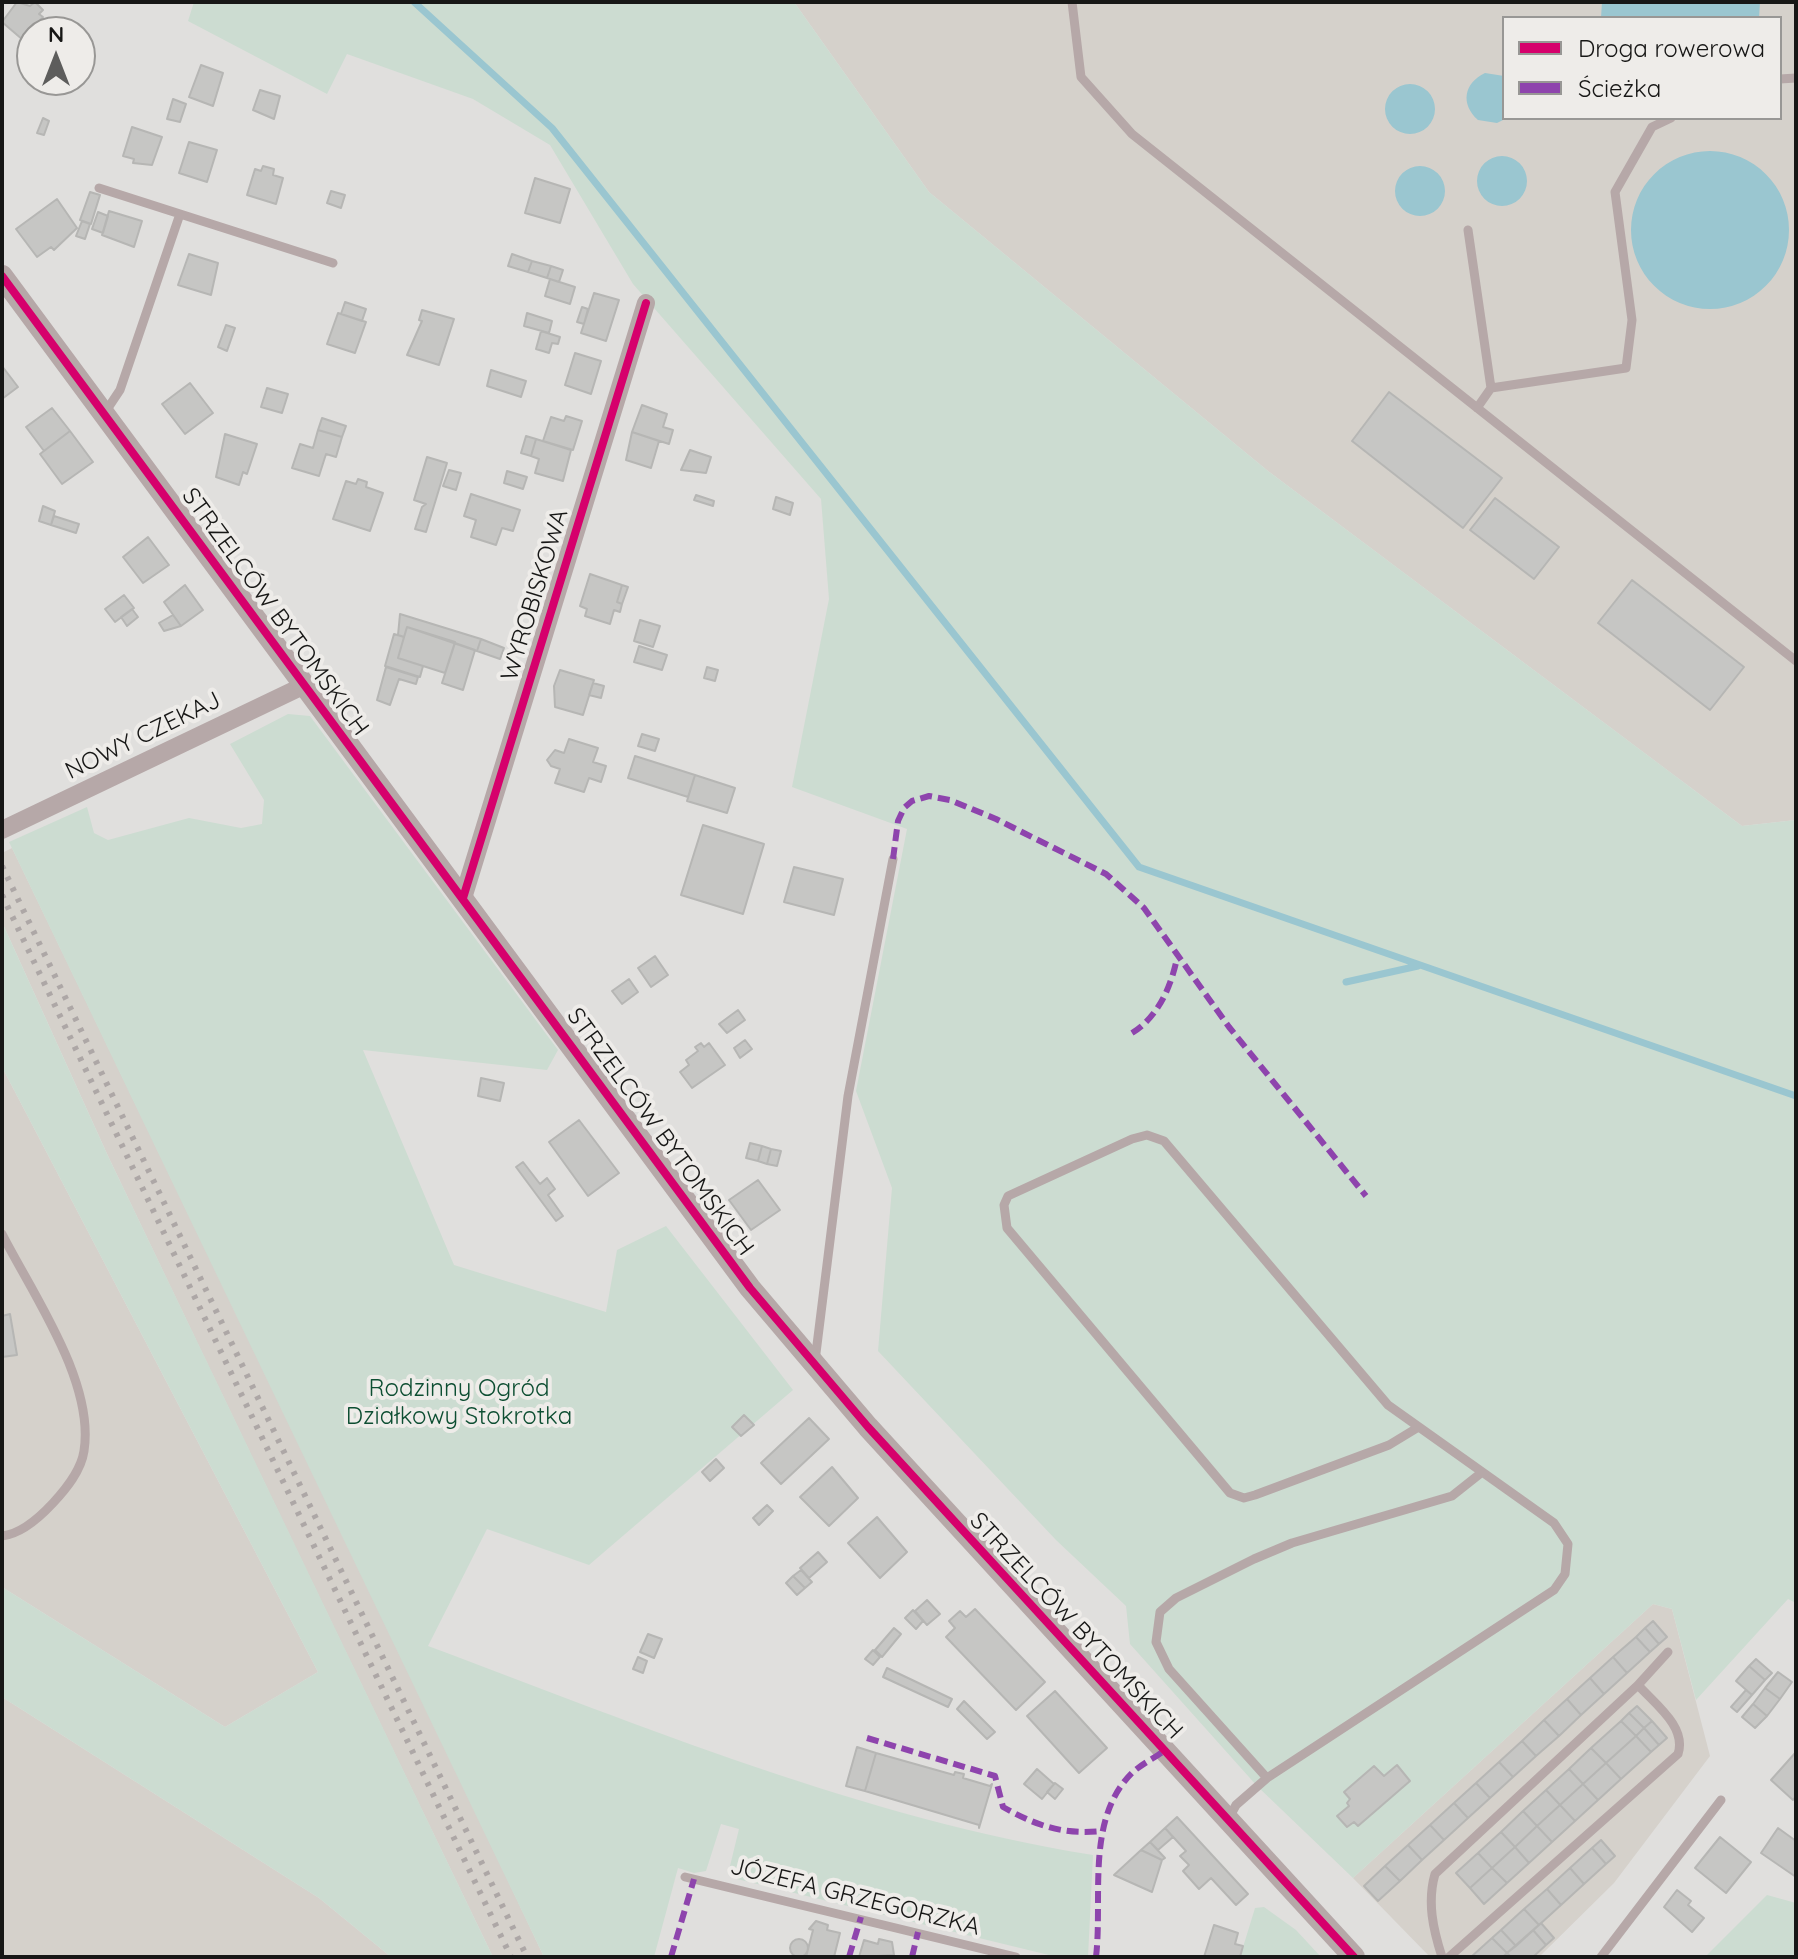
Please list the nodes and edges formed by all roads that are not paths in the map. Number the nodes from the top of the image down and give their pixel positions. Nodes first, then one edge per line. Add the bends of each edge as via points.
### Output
1 (1072, 2) edge
2 (1667, 120) edge
3 (99, 188) dead end
4 (180, 214) junction
5 (1468, 230) dead end
6 (333, 263) dead end
7 (2, 276) edge
8 (646, 303) dead end
9 (1491, 388) junction
10 (1477, 408) junction
11 (104, 414) junction
12 (1796, 661) edge
13 (305, 685) junction
14 (2, 830) edge
15 (893, 859) dead end
16 (463, 898) junction
17 (2, 1234) edge
18 (814, 1365) junction
19 (1417, 1428) junction
20 (1481, 1473) junction
21 (2, 1536) edge
22 (1668, 1652) dead end
23 (1638, 1685) junction
24 (1267, 1778) junction
25 (1721, 1800) dead end
26 (1228, 1820) junction
27 (685, 1877) dead end
28 (1016, 1957) edge
29 (1354, 1957) edge
30 (1442, 1957) edge
31 (1449, 1957) edge
32 (1601, 1957) edge

1 - 10 lane via 1081,77 1132,134
2 - 9 lane via 1652,127 1615,192 1632,320 1626,368
3 - 4 lane
4 - 6 lane
4 - 11 lane via 120,390
5 - 9 lane
7 - 11 street, STRZELCÓW BYTOMSKICH
8 - 16 street, WYROBISKOWA
9 - 10 lane
10 - 12 lane
11 - 13 street, STRZELCÓW BYTOMSKICH
13 - 14 street, NOWY CZEKAJ
13 - 16 street, STRZELCÓW BYTOMSKICH
15 - 18 lane via 848,1096
16 - 18 street, STRZELCÓW BYTOMSKICH via 750,1288
17 - 21 lane via 74,1375 82,1403 84,1452 70,1484 50,1506 14,1534
18 - 26 street, STRZELCÓW BYTOMSKICH
19 - 19 lane via 1388,1405 1164,1141 1147,1135 1132,1139 1008,1196 1007,1228 1230,1493 1255,1495 1389,1445
19 - 20 lane
20 - 24 lane via 1565,1535 1569,1554 1561,1582
20 - 24 lane via 1452,1496 1254,1559 1176,1598 1160,1612 1156,1642 1169,1669
22 - 23 lane
23 - 30 lane via 1435,1874 1430,1892 1433,1930
23 - 31 lane via 1679,1730 1678,1754
24 - 26 lane via 1236,1805
25 - 32 lane
26 - 29 street, STRZELCÓW BYTOMSKICH
27 - 28 lane, JÓZEFA GRZEGORZKA

